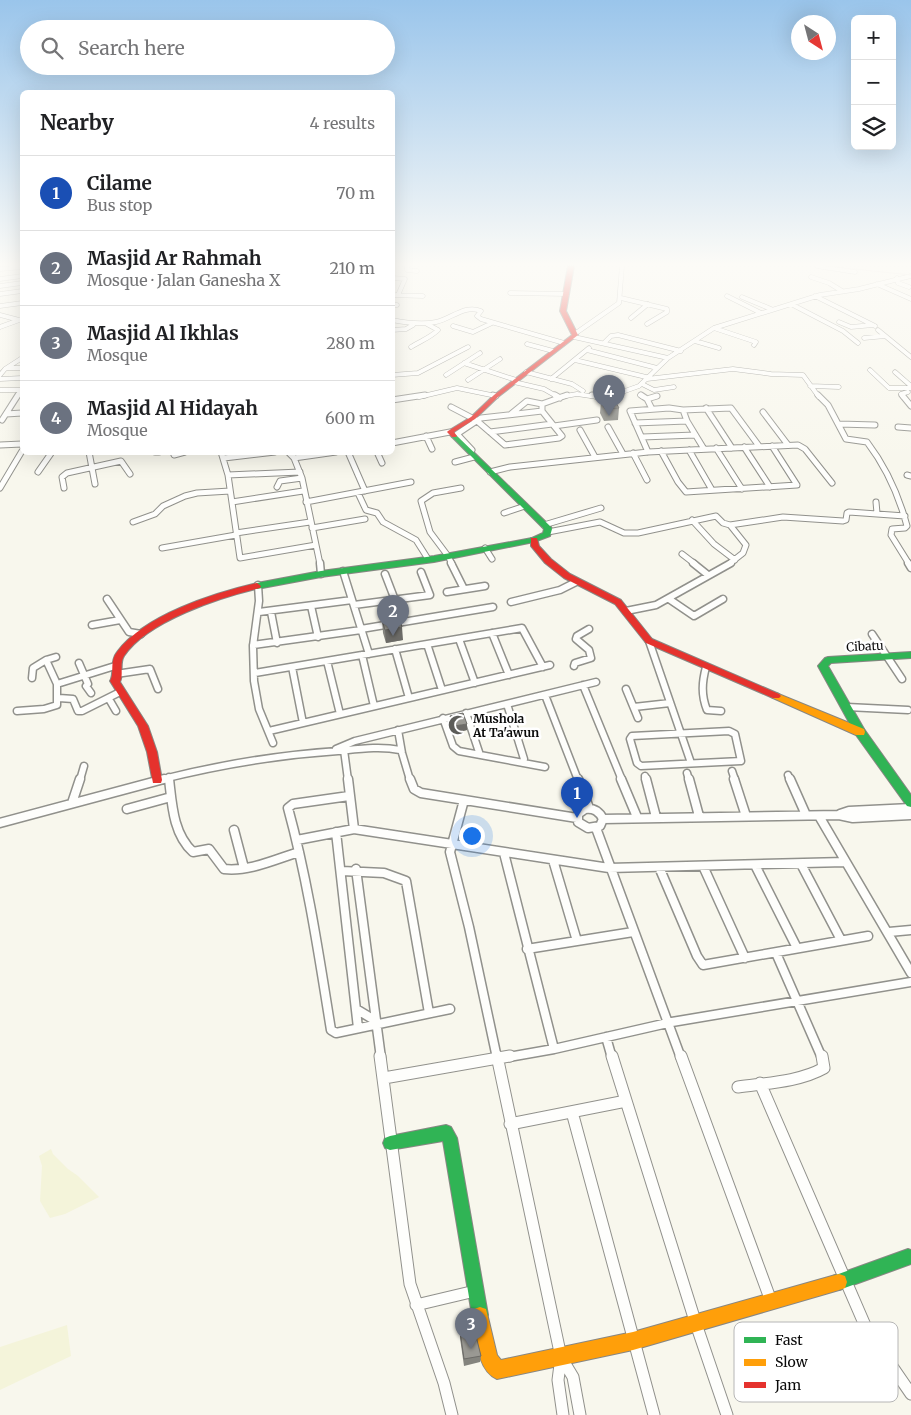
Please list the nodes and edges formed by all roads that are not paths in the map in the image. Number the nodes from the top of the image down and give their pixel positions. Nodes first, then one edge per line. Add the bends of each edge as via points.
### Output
1 (436, 332) edge
2 (525, 332) edge
3 (573, 332) edge
4 (579, 332) edge
5 (708, 332) edge
6 (726, 332) edge
7 (844, 332) edge
8 (881, 332) edge
9 (575, 335) junction
10 (885, 336) junction
11 (864, 338) dead end
12 (695, 341) junction
13 (597, 342) junction
14 (564, 343) junction
15 (604, 343) junction
16 (858, 343) dead end
17 (527, 344) dead end
18 (754, 346) dead end
19 (411, 347) dead end
20 (468, 347) dead end
21 (719, 348) dead end
22 (587, 350) junction
23 (553, 351) junction
24 (681, 351) junction
25 (480, 353) dead end
26 (911, 357) edge
27 (668, 358) junction
28 (20, 359) edge
29 (500, 359) dead end
30 (575, 360) junction
31 (464, 363) junction
32 (7, 368) junction
33 (20, 368) edge
34 (657, 368) junction
35 (485, 369) junction
36 (870, 370) dead end
37 (526, 372) junction
38 (895, 372) dead end
39 (395, 375) edge
40 (446, 375) dead end
41 (0, 377) edge
42 (20, 378) edge
43 (646, 378) junction
44 (551, 379) junction
45 (468, 380) dead end
46 (515, 381) junction
47 (642, 384) junction
48 (810, 386) junction
49 (674, 387) dead end
50 (839, 387) dead end
51 (911, 387) edge
52 (0, 390) edge
53 (20, 390) edge
54 (583, 391) dead end
55 (20, 393) edge
56 (640, 395) dead end
57 (496, 396) junction
58 (657, 396) dead end
59 (560, 398) junction
60 (647, 399) junction
61 (395, 400) edge
62 (14, 401) junction
63 (20, 401) edge
64 (542, 404) junction
65 (911, 406) edge
66 (452, 407) dead end
67 (706, 408) junction
68 (652, 409) junction
69 (683, 410) junction
70 (542, 411) junction
71 (763, 412) dead end
72 (20, 413) edge
73 (6, 414) junction
74 (512, 415) junction
75 (2, 420) dead end
76 (474, 420) junction
77 (597, 420) dead end
78 (687, 421) junction
79 (635, 423) junction
80 (839, 424) junction
81 (553, 425) junction
82 (875, 425) dead end
83 (608, 427) dead end
84 (898, 427) dead end
85 (911, 428) edge
86 (580, 430) dead end
87 (450, 432) junction
88 (490, 432) junction
89 (695, 435) junction
90 (426, 436) junction
91 (642, 437) junction
92 (395, 442) edge
93 (12, 444) junction
94 (20, 444) edge
95 (0, 445) edge
96 (788, 445) junction
97 (759, 446) junction
98 (772, 446) junction
99 (744, 447) junction
100 (716, 448) junction
101 (732, 448) junction
102 (704, 449) junction
103 (20, 450) edge
104 (432, 450) dead end
105 (689, 450) junction
106 (661, 451) junction
107 (648, 452) junction
108 (20, 453) edge
109 (632, 453) junction
110 (623, 454) junction
111 (50, 455) edge
112 (89, 455) edge
113 (222, 455) edge
114 (291, 455) edge
115 (315, 455) edge
116 (349, 455) edge
117 (378, 455) edge
118 (595, 457) junction
119 (294, 458) junction
120 (479, 459) junction
121 (455, 462) dead end
122 (382, 463) dead end
123 (91, 468) junction
124 (38, 472) dead end
125 (300, 472) junction
126 (493, 472) junction
127 (130, 474) dead end
128 (228, 475) junction
129 (302, 478) junction
130 (647, 480) dead end
131 (411, 482) dead end
132 (832, 483) dead end
133 (94, 484) dead end
134 (277, 487) dead end
135 (770, 487) junction
136 (0, 488) edge
137 (64, 488) dead end
138 (461, 488) dead end
139 (742, 489) junction
140 (712, 490) junction
141 (230, 491) junction
142 (303, 491) junction
143 (365, 491) junction
144 (358, 493) junction
145 (232, 502) junction
146 (306, 502) junction
147 (876, 502) dead end
148 (525, 506) junction
149 (601, 508) dead end
150 (504, 513) dead end
151 (877, 513) junction
152 (905, 516) junction
153 (364, 520) dead end
154 (692, 520) junction
155 (133, 522) dead end
156 (311, 525) junction
157 (730, 525) junction
158 (546, 528) junction
159 (236, 534) junction
160 (534, 540) junction
161 (316, 545) junction
162 (162, 548) dead end
163 (485, 548) junction
164 (682, 554) dead end
165 (449, 557) junction
166 (428, 559) junction
167 (492, 559) dead end
168 (734, 560) junction
169 (911, 568) edge
170 (343, 571) junction
171 (420, 572) dead end
172 (321, 574) junction
173 (385, 574) dead end
174 (708, 575) junction
175 (576, 582) junction
176 (258, 585) junction
177 (485, 586) dead end
178 (464, 589) junction
179 (447, 592) dead end
180 (723, 598) dead end
181 (107, 599) dead end
182 (669, 599) junction
183 (395, 600) junction
184 (353, 602) junction
185 (511, 602) dead end
186 (311, 606) junction
187 (494, 607) dead end
188 (626, 611) junction
189 (259, 612) junction
190 (271, 612) junction
191 (120, 620) junction
192 (92, 625) dead end
193 (361, 629) junction
194 (589, 629) dead end
195 (492, 633) junction
196 (141, 634) junction
197 (872, 634) dead end
198 (318, 637) junction
199 (459, 639) junction
200 (649, 641) junction
201 (277, 643) junction
202 (427, 644) junction
203 (253, 645) junction
204 (395, 650) junction
205 (365, 654) junction
206 (911, 655) edge
207 (56, 657) dead end
208 (888, 657) junction
209 (46, 660) junction
210 (327, 661) junction
211 (79, 663) dead end
212 (574, 666) dead end
213 (292, 667) junction
214 (706, 667) junction
215 (115, 670) junction
216 (255, 673) junction
217 (509, 675) junction
218 (85, 676) junction
219 (32, 678) dead end
220 (902, 679) dead end
221 (596, 682) dead end
222 (475, 683) junction
223 (57, 684) junction
224 (583, 685) junction
225 (626, 689) dead end
226 (158, 690) dead end
227 (442, 690) junction
228 (120, 692) junction
229 (91, 694) dead end
230 (546, 695) junction
231 (59, 698) junction
232 (409, 698) junction
233 (109, 699) junction
234 (670, 703) junction
235 (507, 704) junction
236 (374, 706) junction
237 (634, 707) junction
238 (848, 707) junction
239 (116, 710) dead end
240 (908, 710) dead end
241 (721, 711) dead end
242 (17, 712) dead end
243 (466, 713) junction
244 (340, 714) junction
245 (443, 718) junction
246 (638, 718) dead end
247 (303, 723) junction
248 (398, 730) junction
249 (269, 731) junction
250 (860, 732) junction
251 (682, 734) junction
252 (273, 743) dead end
253 (335, 749) junction
254 (344, 750) junction
255 (400, 750) junction
256 (480, 755) junction
257 (523, 763) junction
258 (691, 763) junction
259 (84, 766) dead end
260 (545, 767) dead end
261 (732, 771) dead end
262 (687, 773) dead end
263 (788, 775) dead end
264 (645, 776) dead end
265 (169, 777) junction
266 (157, 780) junction
267 (349, 796) junction
268 (171, 797) junction
269 (464, 800) junction
270 (72, 803) junction
271 (911, 803) edge
272 (590, 808) junction
273 (911, 808) edge
274 (127, 810) dead end
275 (806, 815) junction
276 (839, 815) junction
277 (911, 815) edge
278 (699, 816) junction
279 (746, 816) junction
280 (819, 816) junction
281 (637, 817) junction
282 (656, 817) junction
283 (577, 818) junction
284 (603, 819) junction
285 (0, 824) edge
286 (596, 828) junction
287 (354, 829) junction
288 (234, 830) dead end
289 (336, 832) junction
290 (297, 840) junction
291 (451, 845) junction
292 (299, 852) junction
293 (504, 853) junction
294 (552, 860) junction
295 (845, 862) junction
296 (801, 864) junction
297 (755, 865) junction
298 (703, 866) junction
299 (660, 867) junction
300 (244, 868) junction
301 (609, 868) junction
302 (356, 869) junction
303 (342, 871) junction
304 (911, 930) edge
305 (633, 932) junction
306 (889, 932) junction
307 (868, 936) dead end
308 (841, 940) junction
309 (576, 941) junction
310 (797, 948) junction
311 (527, 949) junction
312 (776, 953) junction
313 (745, 958) junction
314 (911, 973) edge
315 (911, 982) edge
316 (798, 1002) junction
317 (356, 1009) junction
318 (450, 1009) dead end
319 (429, 1013) junction
320 (376, 1022) junction
321 (666, 1023) junction
322 (358, 1028) junction
323 (606, 1037) junction
324 (554, 1049) junction
325 (496, 1060) junction
326 (384, 1078) junction
327 (760, 1083) junction
328 (738, 1087) dead end
329 (626, 1101) junction
330 (572, 1112) junction
331 (510, 1124) junction
332 (390, 1143) junction
333 (908, 1257) dead end
334 (844, 1281) junction
335 (475, 1291) junction
336 (771, 1301) junction
337 (416, 1305) junction
338 (863, 1322) edge
339 (696, 1324) junction
340 (633, 1341) junction
341 (561, 1356) junction
342 (898, 1375) edge
343 (911, 1394) edge
344 (452, 1415) edge
345 (563, 1415) edge
346 (580, 1415) edge
347 (654, 1415) edge
348 (727, 1415) edge

1 - 19 street
2 - 14 street
3 - 9 street
4 - 9 street
5 - 12 street
6 - 18 street via 756,342
7 - 16 street
8 - 10 street
9 - 13 street
9 - 14 street
10 - 11 street
10 - 26 street
12 - 21 street
12 - 24 street
13 - 15 street
13 - 22 street
14 - 23 street
15 - 24 street via 611,336 618,335
15 - 27 street
17 - 23 street
20 - 39 street via 418,373
22 - 30 street
22 - 34 street
23 - 37 street
24 - 27 street
25 - 31 street
27 - 34 street
28 - 32 street
29 - 35 street
30 - 43 street
30 - 44 street
31 - 35 street
31 - 40 street
32 - 33 street
32 - 41 street
34 - 43 street
35 - 45 street
35 - 46 street
36 - 51 street via 889,388
37 - 44 street
37 - 46 street
38 - 51 street
41 - 42 street
43 - 47 street
43 - 48 street via 733,369 803,375
44 - 54 street via 572,384
46 - 57 street
46 - 59 street via 544,389
47 - 49 street via 654,390
47 - 59 street via 607,397 585,394
48 - 50 street
48 - 80 street via 828,405
51 - 65 street via 901,394
52 - 53 street
55 - 62 street
56 - 60 street
57 - 61 street via 457,388
57 - 76 street
58 - 60 street
59 - 64 street
60 - 68 street
62 - 63 street
62 - 73 street
64 - 70 street
64 - 74 street via 527,401
66 - 76 street
67 - 69 street
67 - 97 street via 727,407 733,410
67 - 101 street
68 - 69 street
68 - 79 street via 631,411
69 - 78 street
70 - 74 street
70 - 81 street
71 - 96 street
72 - 73 street
73 - 75 street
74 - 76 street
76 - 87 street
76 - 88 street
76 - 120 street via 457,434
77 - 81 street
78 - 79 street
78 - 89 street
79 - 91 street
80 - 82 street
80 - 152 street via 846,439 868,444
81 - 88 street
81 - 88 street via 562,437 507,445
83 - 110 street
84 - 85 street
86 - 118 street
87 - 90 street
87 - 120 street
89 - 91 street
89 - 102 street
90 - 92 street
90 - 104 street
91 - 107 street
93 - 94 street
93 - 95 street
93 - 103 street via 10,448
96 - 98 street
96 - 132 street via 800,445 805,449
97 - 98 street
97 - 99 street
98 - 135 street via 798,484
99 - 101 street
99 - 135 street
100 - 101 street
100 - 102 street
100 - 139 street
102 - 105 street
105 - 106 street
105 - 140 street
106 - 107 street
106 - 140 street via 684,491
107 - 109 street
108 - 136 street
109 - 110 street
109 - 130 street
110 - 118 street
111 - 124 street
112 - 123 street
113 - 128 street
114 - 119 street
115 - 119 street
116 - 143 street
117 - 122 street
118 - 126 street
119 - 125 street
120 - 121 street
120 - 126 street
123 - 127 street via 121,460
123 - 133 street
123 - 137 street via 63,475
125 - 128 street
125 - 129 street
126 - 148 street
128 - 141 street
129 - 134 street via 280,480
129 - 142 street
131 - 143 street
135 - 139 street
138 - 165 street via 433,493 422,501 430,532
139 - 140 street
141 - 145 street
141 - 155 street via 197,492
142 - 145 street
142 - 146 street
143 - 144 street
144 - 146 street
144 - 166 street via 366,510 377,513 383,522 416,540
145 - 159 street
146 - 156 street
147 - 151 street
148 - 150 street
148 - 158 street
149 - 158 street
151 - 152 street
151 - 157 street via 848,512 843,521 783,517
152 - 169 street via 907,527 893,529 891,533
153 - 156 street
154 - 157 street via 716,516
154 - 158 street via 640,533 621,532 600,522
154 - 168 street
156 - 159 street
156 - 161 street
157 - 168 street via 746,545 743,553
158 - 160 street via 542,537
159 - 161 street via 240,558
159 - 162 street
160 - 163 street
160 - 175 street via 548,561
161 - 172 street
163 - 165 street
163 - 167 street
164 - 174 street
165 - 166 street
165 - 178 street
166 - 170 street
168 - 174 street
170 - 172 street
170 - 184 street
171 - 183 street via 430,595
172 - 176 street
173 - 183 street
174 - 182 street
175 - 185 street via 560,590
175 - 188 street via 614,599
176 - 189 street
176 - 196 street via 198,604
177 - 178 street
178 - 179 street
180 - 182 street via 694,616
181 - 191 street
182 - 188 street
183 - 184 street
184 - 186 street
184 - 193 street
186 - 190 street
186 - 198 street
187 - 193 street
188 - 200 street
189 - 190 street
189 - 203 street
190 - 201 street
191 - 192 street
191 - 196 street via 129,632
193 - 198 street
193 - 205 street
194 - 212 street via 576,639 591,652 591,658
195 - 199 street
195 - 217 street
195 - 217 street via 522,628 546,666
196 - 215 street via 120,654
197 - 208 street
198 - 201 street
199 - 202 street
199 - 222 street
200 - 214 street
200 - 234 street
201 - 203 street
202 - 204 street
202 - 227 street
203 - 216 street
204 - 205 street
204 - 232 street
205 - 210 street
205 - 236 street
206 - 208 street, Cibatu
207 - 209 street
208 - 220 street
208 - 238 street, Cibatu via 828,660 822,666
209 - 219 street via 33,668
209 - 223 street
210 - 213 street
210 - 244 street
211 - 218 street
213 - 216 street
213 - 247 street
214 - 241 street via 702,697 707,710
214 - 250 street
215 - 218 street
215 - 226 street via 132,673 150,669
215 - 228 street via 117,678 114,681
216 - 249 street via 260,713
217 - 222 street
218 - 223 street
218 - 229 street
221 - 224 street
222 - 227 street
223 - 231 street
224 - 230 street
224 - 281 street
225 - 237 street
227 - 232 street
228 - 233 street
228 - 266 street via 146,731
230 - 235 street
230 - 272 street
231 - 233 street via 73,699 79,711
231 - 242 street via 55,707
232 - 236 street
233 - 239 street
234 - 237 street
234 - 251 street
235 - 243 street
235 - 257 street
236 - 244 street
237 - 246 street
238 - 240 street
238 - 250 street
243 - 245 street
243 - 256 street
244 - 247 street
245 - 248 street
245 - 256 street via 455,749
247 - 249 street
248 - 253 street
248 - 255 street
249 - 252 street
250 - 271 street
251 - 258 street
251 - 258 street via 732,732 742,760
251 - 258 street via 632,736 630,739 637,763 642,766
253 - 254 street
253 - 265 street
254 - 255 street
254 - 267 street
255 - 269 street via 414,789
256 - 257 street
257 - 260 street
259 - 270 street
261 - 279 street
262 - 278 street
263 - 275 street
264 - 282 street
265 - 266 street
265 - 268 street
266 - 270 street
267 - 287 street
267 - 290 street via 289,806
268 - 274 street
268 - 300 street via 174,816 192,852 209,849 224,869
269 - 283 street
269 - 291 street
270 - 285 street
272 - 283 street via 580,811
272 - 284 street via 599,812
273 - 276 street via 849,811
275 - 279 street
275 - 280 street
276 - 277 street via 853,818
276 - 280 street
278 - 279 street
278 - 282 street
280 - 295 street
281 - 282 street
281 - 284 street
283 - 286 street via 581,826
284 - 286 street
286 - 301 street
287 - 289 street
287 - 291 street
288 - 300 street
289 - 290 street
289 - 303 street
290 - 292 street
291 - 293 street
291 - 325 street
292 - 300 street
292 - 322 street via 330,1028 333,1032
293 - 294 street
293 - 311 street
294 - 301 street
294 - 309 street
295 - 296 street
295 - 306 street
296 - 297 street
296 - 308 street
297 - 298 street
297 - 310 street
298 - 299 street
298 - 313 street
299 - 301 street
299 - 313 street via 701,963 707,965
301 - 305 street
302 - 303 street
302 - 319 street via 406,881
302 - 320 street
303 - 317 street
304 - 306 street
305 - 309 street
305 - 321 street
306 - 314 street
307 - 308 street
308 - 310 street
309 - 311 street
310 - 312 street
311 - 324 street
312 - 313 street
312 - 316 street
315 - 316 street
316 - 321 street
316 - 327 street via 824,1068
317 - 320 street
317 - 322 street
318 - 319 street
319 - 320 street
320 - 322 street
320 - 326 street
321 - 323 street
321 - 336 street
323 - 324 street
323 - 329 street
324 - 325 street
325 - 326 street
325 - 331 street
326 - 332 street
327 - 328 street
327 - 334 street
329 - 330 street
329 - 339 street
330 - 331 street
330 - 340 street
331 - 341 street
332 - 335 street via 446,1132 450,1138
332 - 337 street via 410,1284
333 - 334 street
334 - 336 street
334 - 338 street
335 - 337 street
335 - 341 street via 489,1358 498,1370
336 - 339 street
337 - 344 street
339 - 340 street
339 - 348 street
340 - 341 street
340 - 347 street
341 - 345 street via 558,1380
341 - 346 street via 573,1377
342 - 343 street

